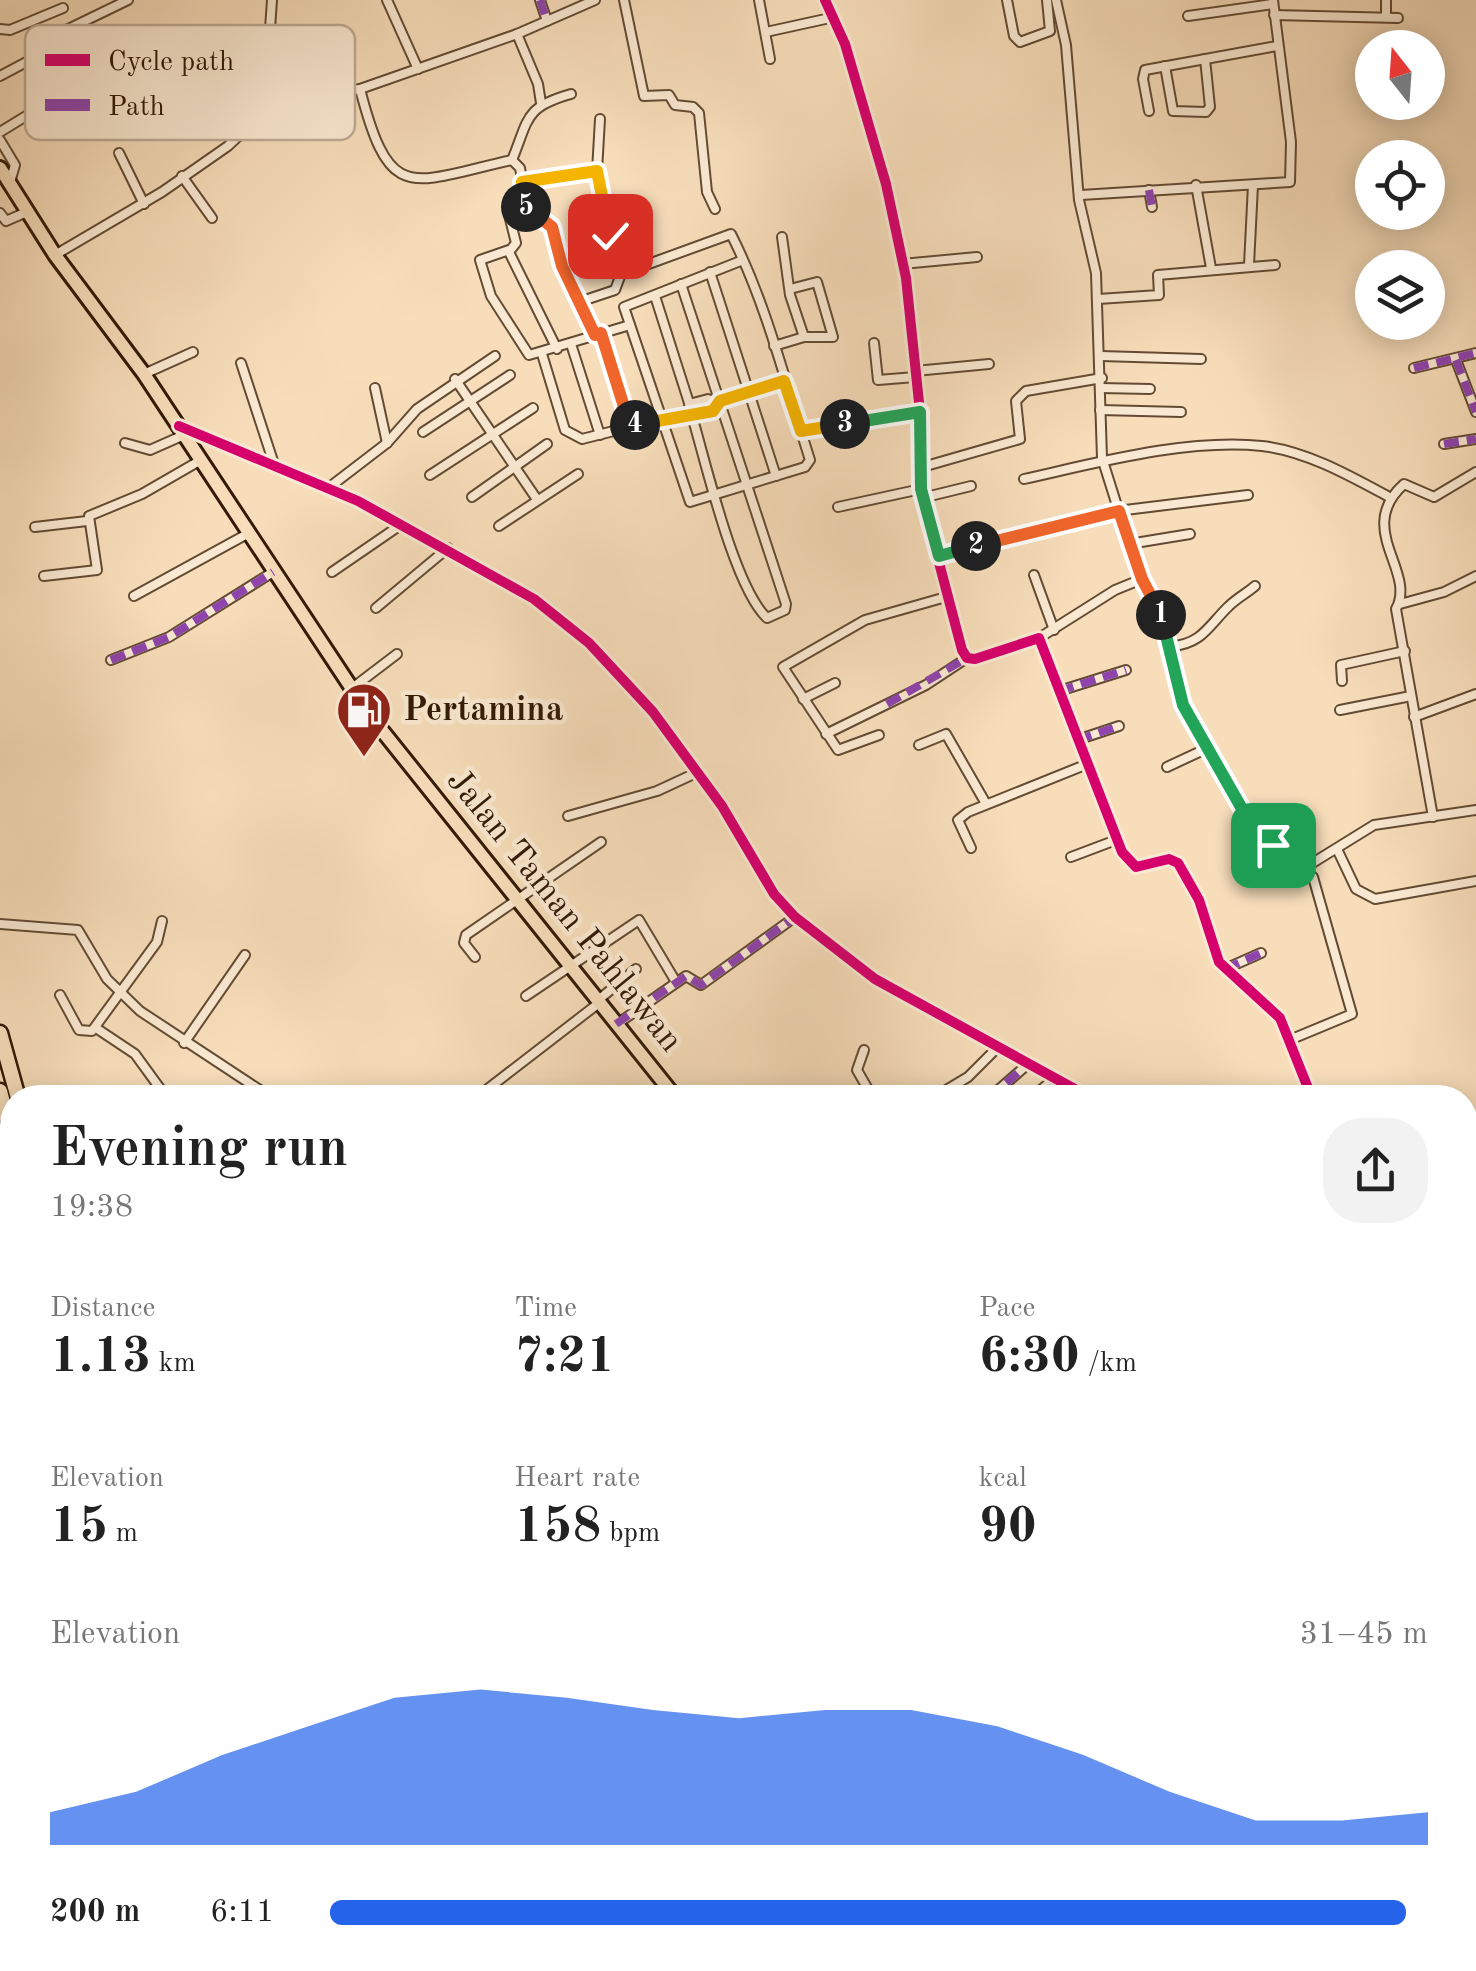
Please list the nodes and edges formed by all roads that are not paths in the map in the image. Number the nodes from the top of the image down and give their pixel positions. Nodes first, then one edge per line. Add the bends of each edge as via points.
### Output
1 (128, 0) edge
2 (272, 0) edge
3 (387, 0) edge
4 (540, 0) edge
5 (595, 0) edge
6 (624, 0) edge
7 (760, 0) edge
8 (825, 0) edge
9 (1006, 0) edge
10 (1047, 0) edge
11 (1056, 0) edge
12 (1386, 0) edge
13 (1273, 2) edge
14 (63, 8) dead end
15 (1188, 16) dead end
16 (1274, 16) junction
17 (1386, 17) junction
18 (830, 18) junction
19 (1398, 18) dead end
20 (547, 21) junction
21 (77, 25) edge
22 (270, 25) edge
23 (0, 28) edge
24 (766, 32) junction
25 (517, 34) junction
26 (1277, 46) junction
27 (770, 59) dead end
28 (1205, 59) junction
29 (25, 63) edge
30 (1165, 66) junction
31 (418, 69) junction
32 (0, 76) edge
33 (360, 89) junction
34 (355, 90) edge
35 (571, 94) dead end
36 (540, 102) junction
37 (1149, 111) dead end
38 (25, 117) edge
39 (600, 118) dead end
40 (0, 132) edge
41 (0, 140) edge
42 (234, 140) edge
43 (119, 153) dead end
44 (512, 160) junction
45 (0, 168) edge
46 (597, 171) junction
47 (182, 176) junction
48 (10, 182) junction
49 (522, 182) junction
50 (1196, 185) junction
51 (1254, 185) junction
52 (1149, 190) junction
53 (1081, 195) junction
54 (144, 204) junction
55 (1152, 206) dead end
56 (527, 208) junction
57 (715, 209) dead end
58 (30, 211) junction
59 (0, 214) edge
60 (212, 218) dead end
61 (610, 236) dead end
62 (782, 237) dead end
63 (508, 250) junction
64 (55, 255) junction
65 (977, 257) dead end
66 (743, 260) junction
67 (902, 264) junction
68 (1249, 265) junction
69 (1275, 266) dead end
70 (1211, 268) junction
71 (710, 272) junction
72 (681, 284) junction
73 (790, 289) junction
74 (655, 296) junction
75 (1098, 299) junction
76 (582, 300) junction
77 (630, 324) junction
78 (598, 334) junction
79 (804, 337) junction
80 (874, 342) dead end
81 (572, 344) junction
82 (774, 346) junction
83 (557, 349) junction
84 (194, 352) dead end
85 (1476, 352) edge
86 (542, 354) junction
87 (495, 356) dead end
88 (1101, 356) junction
89 (1201, 359) dead end
90 (1456, 360) junction
91 (241, 363) dead end
92 (989, 364) dead end
93 (1414, 368) dead end
94 (144, 374) junction
95 (915, 374) junction
96 (510, 376) dead end
97 (455, 380) junction
98 (784, 381) junction
99 (1101, 383) junction
100 (375, 388) dead end
101 (1150, 390) dead end
102 (750, 392) junction
103 (468, 399) junction
104 (718, 402) junction
105 (533, 408) dead end
106 (1100, 410) junction
107 (690, 411) junction
108 (920, 412) junction
109 (1181, 412) dead end
110 (1476, 412) edge
111 (660, 419) junction
112 (630, 426) junction
113 (182, 430) junction
114 (801, 431) junction
115 (423, 432) dead end
116 (490, 434) junction
117 (600, 435) junction
118 (208, 438) junction
119 (1476, 439) edge
120 (126, 443) dead end
121 (387, 443) junction
122 (547, 444) dead end
123 (1444, 444) dead end
124 (198, 456) junction
125 (1102, 458) junction
126 (274, 464) junction
127 (512, 466) junction
128 (919, 468) junction
129 (1476, 472) edge
130 (578, 474) dead end
131 (430, 475) dead end
132 (776, 476) junction
133 (1024, 479) dead end
134 (746, 485) junction
135 (972, 486) dead end
136 (327, 489) junction
137 (922, 493) junction
138 (716, 494) junction
139 (1248, 495) dead end
140 (472, 497) dead end
141 (536, 498) junction
142 (1392, 498) junction
143 (838, 507) dead end
144 (1119, 511) junction
145 (87, 521) junction
146 (402, 524) junction
147 (35, 526) dead end
148 (498, 526) dead end
149 (248, 533) junction
150 (1190, 534) dead end
151 (1129, 544) junction
152 (448, 548) junction
153 (939, 556) junction
154 (274, 572) junction
155 (332, 572) dead end
156 (1034, 575) dead end
157 (44, 576) dead end
158 (1476, 576) edge
159 (1142, 579) junction
160 (1255, 586) dead end
161 (134, 596) dead end
162 (946, 596) junction
163 (1400, 604) junction
164 (376, 608) dead end
165 (1054, 630) junction
166 (1038, 638) junction
167 (1172, 646) junction
168 (1405, 652) junction
169 (397, 654) dead end
170 (968, 658) junction
171 (110, 660) dead end
172 (1126, 670) dead end
173 (1342, 681) dead end
174 (835, 684) dead end
175 (351, 689) junction
176 (1059, 691) junction
177 (1476, 694) edge
178 (1411, 696) junction
179 (803, 699) junction
180 (1340, 710) dead end
181 (1414, 716) junction
182 (1119, 726) dead end
183 (826, 734) junction
184 (879, 735) dead end
185 (1076, 740) junction
186 (919, 744) dead end
187 (1210, 747) junction
188 (1085, 765) junction
189 (1167, 767) dead end
190 (698, 772) junction
191 (985, 802) junction
192 (1476, 810) edge
193 (568, 816) dead end
194 (1433, 817) junction
195 (1116, 840) junction
196 (600, 842) dead end
197 (971, 848) dead end
198 (1338, 849) junction
199 (1070, 857) dead end
200 (1306, 868) junction
201 (1476, 881) edge
202 (514, 898) junction
203 (796, 917) junction
204 (162, 921) dead end
205 (0, 924) edge
206 (1261, 953) dead end
207 (246, 955) dead end
208 (474, 957) dead end
209 (568, 965) junction
210 (636, 969) dead end
211 (1224, 969) junction
212 (676, 982) junction
213 (120, 993) junction
214 (60, 995) dead end
215 (526, 996) dead end
216 (598, 1002) junction
217 (616, 1024) junction
218 (96, 1028) junction
219 (0, 1033) edge
220 (1287, 1041) junction
221 (184, 1043) junction
222 (998, 1047) junction
223 (864, 1050) dead end
224 (1028, 1064) junction
225 (1054, 1078) junction
226 (14, 1085) edge
227 (159, 1085) edge
228 (251, 1085) edge
229 (491, 1085) edge
230 (665, 1085) edge
231 (866, 1085) edge
232 (956, 1085) edge
233 (1004, 1085) edge
234 (1046, 1085) edge
235 (1067, 1085) edge
236 (1306, 1085) edge

1 - 21 street
2 - 22 street
3 - 31 street
4 - 20 street
5 - 20 street
6 - 57 street via 644,96 669,95 675,105 697,109
7 - 24 street
8 - 18 street
9 - 10 street via 1020,42 1051,30
11 - 53 street
12 - 17 street
13 - 15 street
13 - 16 street
14 - 23 street
16 - 17 street
16 - 26 street
17 - 19 street
18 - 24 street
18 - 67 street via 868,119
20 - 25 street
24 - 27 street
25 - 31 street
25 - 36 street
26 - 28 street
26 - 51 street via 1291,181
28 - 30 street
28 - 30 street via 1206,112 1173,112
29 - 32 street
30 - 37 street via 1143,73
31 - 33 street
33 - 34 street
33 - 44 street via 378,149 402,176 430,178
35 - 36 street
36 - 44 street
38 - 40 street
39 - 46 street
41 - 48 street via 15,166
42 - 47 street
43 - 54 street
44 - 49 street
45 - 48 main road, Jalan Taman Pahlawan
46 - 49 street
46 - 61 street
47 - 54 street
47 - 60 street
48 - 58 main road, Jalan Taman Pahlawan
49 - 56 street
50 - 51 street
50 - 52 street
50 - 70 street
51 - 68 street
52 - 53 street
52 - 55 street
53 - 75 street
54 - 64 street
56 - 63 street via 509,215 516,244
56 - 76 street via 552,227 562,266
58 - 59 street via 6,221
58 - 64 main road, Jalan Taman Pahlawan
62 - 73 street
63 - 83 street
63 - 86 street via 480,258 488,288 526,353
64 - 94 main road, Jalan Taman Pahlawan
65 - 67 street
66 - 71 street
66 - 76 street via 726,233 621,274 614,291
66 - 82 street
67 - 95 street
68 - 69 street
68 - 70 street
70 - 75 street via 1158,274 1160,295
71 - 72 street
71 - 102 street
72 - 74 street
72 - 104 street
73 - 79 street
73 - 79 street via 816,282 834,335
74 - 77 street via 624,306
74 - 107 street
75 - 88 street
76 - 78 street
77 - 78 street
77 - 111 street
78 - 81 street
78 - 112 street
79 - 82 street
80 - 95 street via 878,380
81 - 83 street
81 - 117 street
82 - 98 street
83 - 86 street
84 - 94 street
85 - 90 street
86 - 117 street via 564,430 582,439
87 - 97 street
88 - 89 street
88 - 99 street
90 - 93 street
90 - 110 street
91 - 126 street
92 - 95 street
94 - 113 main road, Jalan Taman Pahlawan
95 - 108 street
96 - 103 street
97 - 103 street
97 - 121 street
98 - 102 street
98 - 114 street
99 - 101 street
99 - 106 street
99 - 128 street via 1026,391 1016,400 1020,439
100 - 121 street
102 - 104 street
102 - 132 street
103 - 115 street
103 - 116 street
104 - 107 street via 708,399
104 - 134 street
105 - 116 street
106 - 109 street
106 - 125 street
107 - 111 street
107 - 138 street
108 - 114 street
108 - 128 street
111 - 112 street
111 - 138 street via 686,498
112 - 117 street
113 - 118 street
113 - 120 street via 150,450
113 - 124 main road, Jalan Taman Pahlawan
114 - 132 street via 809,464
116 - 127 street
116 - 131 street
118 - 124 street
118 - 126 street
119 - 123 street
121 - 136 street
122 - 127 street
124 - 145 street
124 - 149 main road, Jalan Taman Pahlawan
125 - 133 street
125 - 142 street via 1265,446
125 - 144 street
126 - 136 street
127 - 140 street
127 - 141 street
128 - 137 street
129 - 142 street via 1434,497 1409,484
130 - 141 street
132 - 134 street
134 - 138 street
134 - 138 street via 786,606 767,618 748,585
135 - 137 street
136 - 146 street
137 - 143 street
137 - 153 street
139 - 144 street
141 - 148 street
142 - 163 street via 1383,536
144 - 151 street
144 - 153 street
145 - 147 street
145 - 157 street via 100,568
146 - 152 street
146 - 155 street
149 - 154 main road, Jalan Taman Pahlawan
149 - 161 street
150 - 151 street
151 - 159 street
152 - 164 street
152 - 190 street via 534,599 589,643 654,712
153 - 162 street
154 - 171 street via 168,637
154 - 175 main road, Jalan Taman Pahlawan
156 - 165 street
158 - 163 street
159 - 165 street
159 - 167 street
160 - 167 street via 1204,635
162 - 170 street
162 - 179 street via 865,620 788,662 783,668
163 - 168 street
165 - 166 street
166 - 170 street
166 - 176 street
167 - 187 street via 1183,705
168 - 173 street via 1340,665
168 - 178 street
169 - 175 street
170 - 183 street
172 - 176 street
174 - 179 street
175 - 202 main road, Jalan Taman Pahlawan
176 - 185 street
177 - 181 street
178 - 180 street
178 - 181 street
179 - 183 street
181 - 194 street
182 - 185 street
183 - 184 street via 840,750
185 - 188 street
186 - 191 street via 946,734
187 - 189 street
187 - 200 street via 1248,817
188 - 191 street
188 - 195 street
190 - 193 street
190 - 203 street via 774,894
191 - 197 street via 958,820
192 - 194 street
194 - 198 street via 1374,825
195 - 199 street
195 - 211 street via 1136,867 1178,863
196 - 202 street
198 - 200 street
198 - 201 street via 1356,889 1374,899
200 - 220 street via 1352,1014
202 - 208 street via 466,935
202 - 209 main road, Jalan Taman Pahlawan
203 - 212 street via 701,985 688,976
203 - 222 street via 866,973
204 - 213 street via 157,942
205 - 213 street via 78,930
206 - 211 street
207 - 221 street
209 - 212 street via 639,920
209 - 215 street
209 - 216 main road, Jalan Taman Pahlawan
210 - 216 street
211 - 220 street via 1280,1018
212 - 217 street
213 - 218 street
213 - 221 street
214 - 218 street via 79,1030
216 - 217 main road, Jalan Taman Pahlawan
216 - 229 street
217 - 230 main road, Jalan Taman Pahlawan
218 - 227 street via 150,1070
219 - 226 highway
220 - 236 street
221 - 228 street
222 - 224 street
222 - 232 street
223 - 231 street via 858,1070
224 - 225 street
224 - 233 street
225 - 234 street
225 - 235 street

